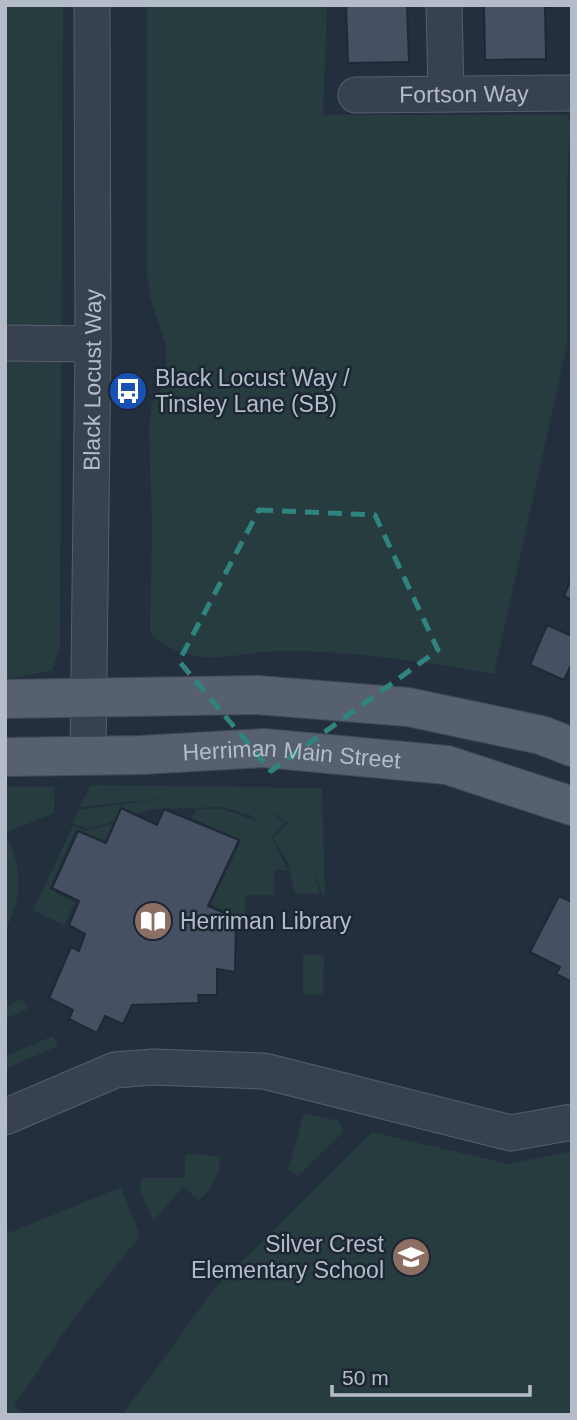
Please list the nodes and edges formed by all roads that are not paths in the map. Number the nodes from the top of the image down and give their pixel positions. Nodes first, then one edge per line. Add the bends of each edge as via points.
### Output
1 (92, 5) edge
2 (444, 5) edge
3 (572, 93) edge
4 (446, 94) junction
5 (356, 95) dead end
6 (5, 344) edge
7 (93, 344) junction
8 (5, 699) edge
9 (89, 699) junction
10 (572, 747) edge
11 (88, 756) junction
12 (5, 757) edge
13 (572, 806) edge
14 (5, 1117) edge
15 (572, 1122) edge

1 - 7 street, Black Locust Way
2 - 4 street
3 - 4 street, Fortson Way
4 - 5 street, Fortson Way
6 - 7 street
7 - 9 street, Black Locust Way
8 - 9 main road
9 - 10 main road via 257,695 408,707 541,735
9 - 11 street, Black Locust Way
11 - 12 main road, Herriman Main Street
11 - 13 main road, Herriman Main Street via 264,748 447,765
14 - 15 street via 114,1070 153,1068 264,1071 511,1133

